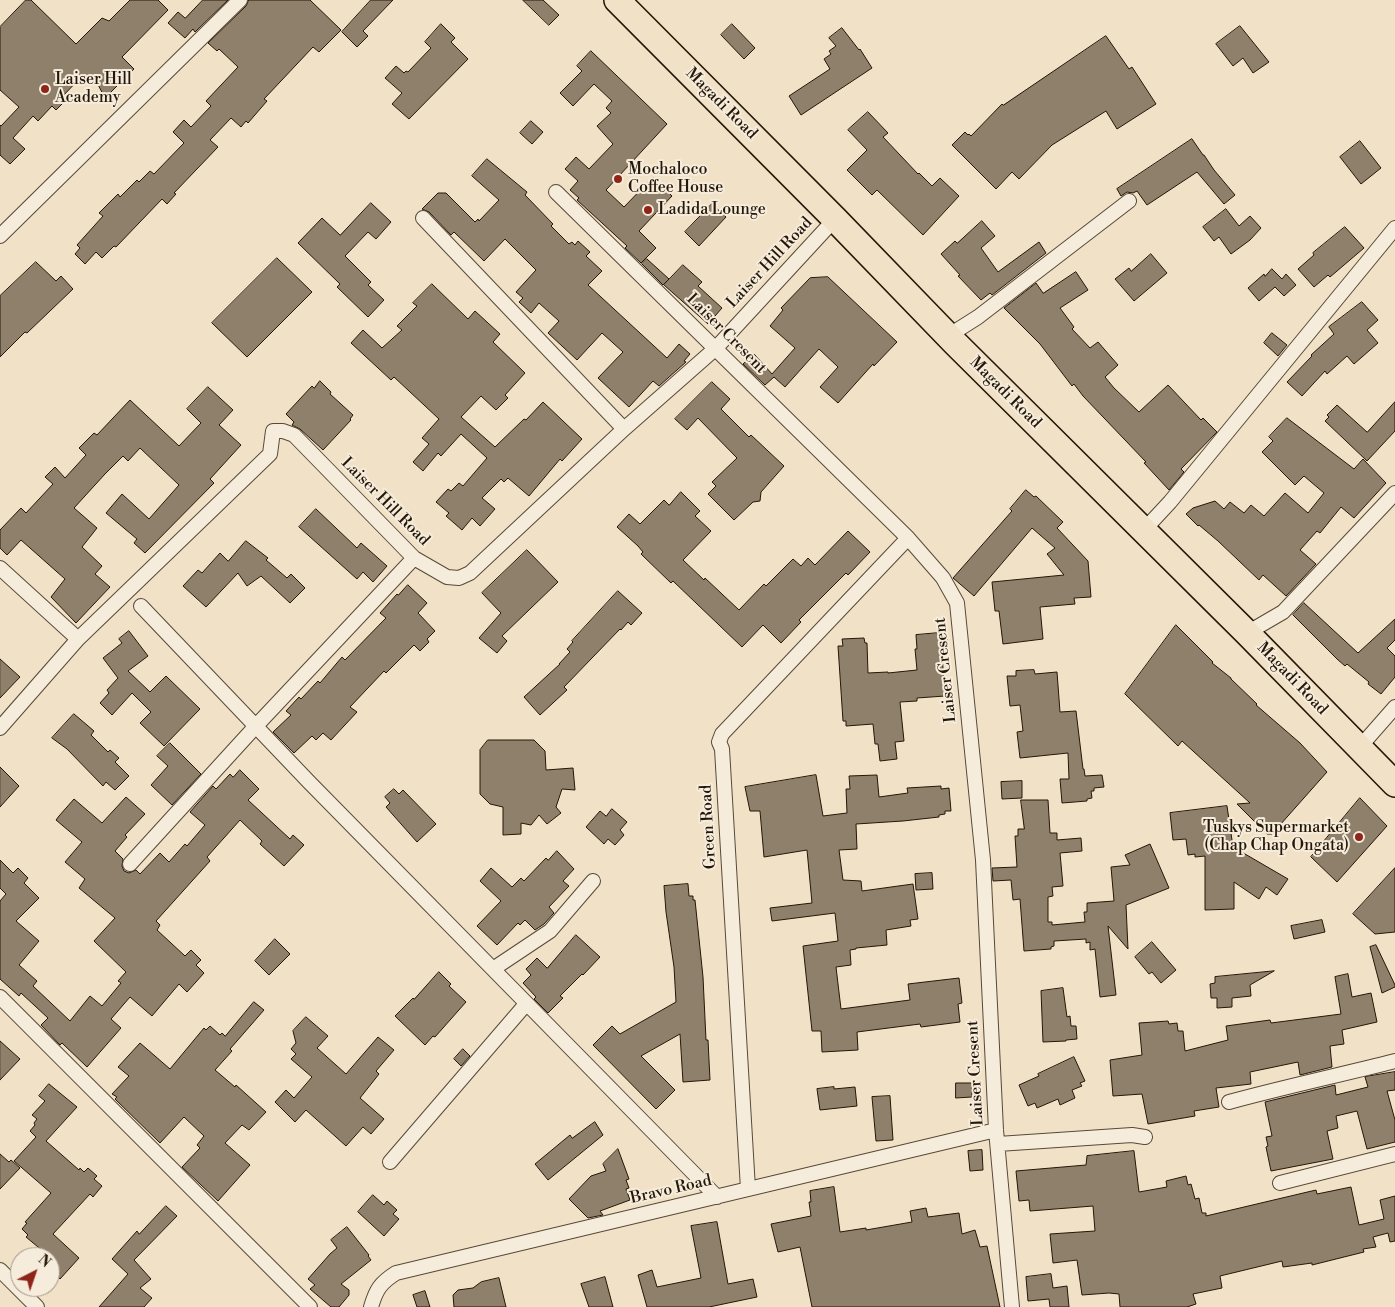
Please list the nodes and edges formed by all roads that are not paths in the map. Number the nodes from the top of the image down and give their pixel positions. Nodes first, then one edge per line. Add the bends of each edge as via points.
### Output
1 (240, 0) edge
2 (617, 0) edge
3 (556, 192) dead end
4 (1129, 201) dead end
5 (423, 218) dead end
6 (835, 219) junction
7 (1395, 228) edge
8 (0, 236) edge
9 (948, 336) junction
10 (716, 348) junction
11 (624, 429) junction
12 (1395, 493) edge
13 (1144, 530) junction
14 (908, 538) junction
15 (414, 558) junction
16 (0, 568) edge
17 (141, 606) dead end
18 (1248, 634) junction
19 (78, 639) junction
20 (1395, 707) edge
21 (1, 724) edge
22 (255, 727) junction
23 (1359, 748) junction
24 (1395, 784) edge
25 (130, 864) dead end
26 (593, 881) dead end
27 (493, 969) junction
28 (0, 997) edge
29 (526, 1004) junction
30 (1395, 1061) edge
31 (1229, 1102) dead end
32 (996, 1130) junction
33 (1145, 1137) dead end
34 (998, 1144) junction
35 (1395, 1154) edge
36 (390, 1162) dead end
37 (1280, 1183) dead end
38 (748, 1189) junction
39 (717, 1197) junction
40 (0, 1270) edge
41 (38, 1307) edge
42 (310, 1307) edge
43 (371, 1307) edge
44 (1012, 1307) edge

1 - 8 street
2 - 6 highway, Magadi Road
3 - 10 street, Laiser Cresent
4 - 9 street via 978,317
5 - 11 street
6 - 9 highway, Magadi Road
6 - 10 street, Laiser Hill Road
7 - 13 street
9 - 13 highway, Magadi Road
10 - 11 street, Laiser Hill Road
10 - 14 street, Laiser Cresent
11 - 15 street, Laiser Hill Road via 470,573 459,578 447,577
12 - 18 street via 1283,612
13 - 18 highway, Magadi Road
14 - 32 street, Laiser Cresent via 943,578 957,603 983,860
14 - 38 street, Green Road via 722,734 718,742 722,749
15 - 19 street, Laiser Hill Road via 294,436 274,431 270,454
15 - 22 street
16 - 19 street
17 - 22 street
18 - 23 highway, Magadi Road
19 - 21 street, Laiser Hill Road
20 - 23 street
22 - 25 street
22 - 27 street
23 - 24 highway, Magadi Road
26 - 27 street via 550,930
27 - 29 street
28 - 42 street
29 - 36 street
29 - 39 street
30 - 31 street
32 - 34 street, Laiser Cresent
32 - 38 street, Bravo Road
33 - 34 street via 1132,1135
34 - 44 street, Laiser Cresent
35 - 37 street
38 - 39 street, Bravo Road
39 - 43 street, Bravo Road via 396,1273 384,1280
40 - 41 street

